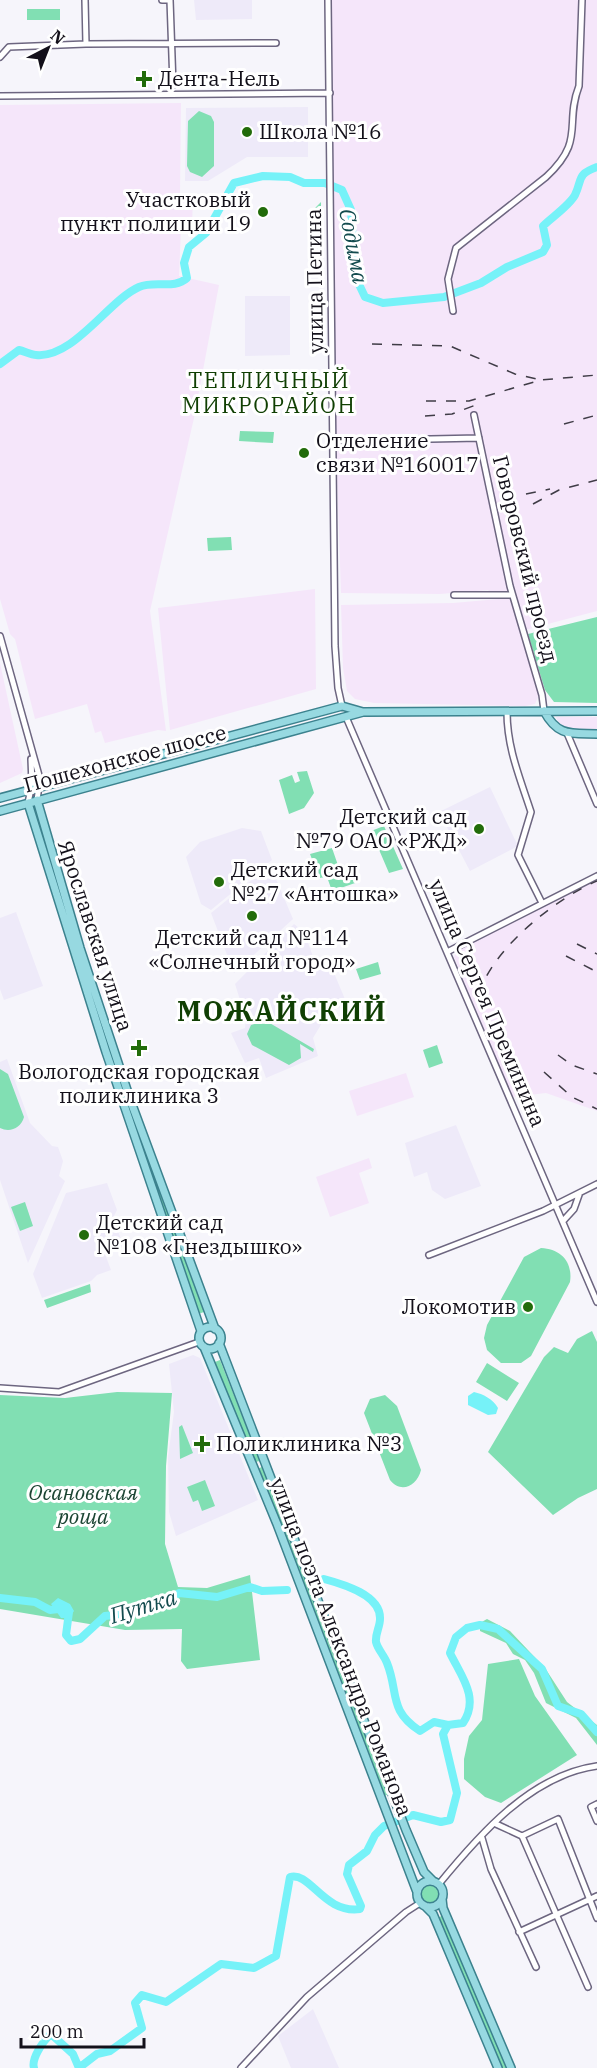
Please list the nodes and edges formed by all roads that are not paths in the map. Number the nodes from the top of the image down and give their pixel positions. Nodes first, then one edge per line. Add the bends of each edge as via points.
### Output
1 (85, 0) edge
2 (162, 0) edge
3 (170, 0) edge
4 (328, 0) edge
5 (582, 0) edge
6 (276, 43) dead end
7 (86, 44) junction
8 (171, 45) junction
9 (0, 57) edge
10 (173, 85) dead end
11 (330, 93) junction
12 (0, 96) edge
13 (453, 311) dead end
14 (474, 414) dead end
15 (479, 438) junction
16 (334, 441) junction
17 (454, 595) dead end
18 (512, 595) junction
19 (0, 636) edge
20 (342, 706) junction
21 (544, 711) junction
22 (597, 711) edge
23 (363, 712) junction
24 (507, 712) junction
25 (346, 717) junction
26 (256, 728) junction
27 (567, 733) junction
28 (597, 734) edge
29 (259, 740) junction
30 (31, 754) junction
31 (59, 781) junction
32 (39, 787) junction
33 (31, 789) junction
34 (63, 793) junction
35 (8, 796) junction
36 (0, 798) edge
37 (37, 801) junction
38 (28, 803) junction
39 (597, 804) edge
40 (11, 808) junction
41 (0, 811) edge
42 (597, 876) edge
43 (542, 903) junction
44 (64, 910) junction
45 (447, 952) junction
46 (597, 1184) edge
47 (579, 1195) junction
48 (555, 1205) junction
49 (563, 1221) junction
50 (429, 1255) dead end
51 (597, 1302) edge
52 (215, 1329) junction
53 (201, 1331) junction
54 (196, 1343) dead end
55 (219, 1343) junction
56 (204, 1347) junction
57 (0, 1388) edge
58 (597, 1766) edge
59 (594, 1805) edge
60 (597, 1821) edge
61 (496, 1824) junction
62 (522, 1836) junction
63 (482, 1838) junction
64 (436, 1883) junction
65 (417, 1892) junction
66 (597, 1896) edge
67 (442, 1899) junction
68 (589, 1900) junction
69 (423, 1904) junction
70 (557, 1915) junction
71 (597, 1918) edge
72 (519, 1932) junction
73 (536, 1967) dead end
74 (588, 1987) dead end
75 (241, 2068) edge
76 (498, 2068) edge
77 (511, 2068) edge

1 - 7 street
2 - 3 street
3 - 8 street
4 - 11 street, улица Петина
5 - 13 street via 579,87 569,148 546,177 456,248 449,268 448,292
6 - 8 street
7 - 8 street
7 - 9 street via 9,47
8 - 10 street
11 - 12 street
11 - 16 street, улица Петина
14 - 15 street, Говоровский проезд
15 - 16 street
15 - 18 street, Говоровский проезд
16 - 20 street, улица Петина via 335,646
17 - 18 street
18 - 21 street, Говоровский проезд
19 - 30 street, Ярославская улица
20 - 23 main road, Пошехонское шоссе
20 - 25 main road
20 - 26 main road, Пошехонское шоссе
21 - 22 main road, Пошехонское шоссе
21 - 24 main road, Пошехонское шоссе
21 - 27 main road via 553,725
23 - 24 main road, Пошехонское шоссе
23 - 25 main road, Пошехонское шоссе
24 - 43 street via 510,752 531,812 518,855
25 - 29 main road, Пошехонское шоссе
25 - 45 street, улица Сергея Преминина
26 - 29 main road, Пошехонское шоссе
26 - 31 main road, Пошехонское шоссе
27 - 28 main road
27 - 39 street
29 - 34 main road, Пошехонское шоссе
30 - 32 street, Ярославская улица
30 - 33 street, Ярославская улица
31 - 32 main road, Пошехонское шоссе
31 - 34 main road via 57,788
32 - 33 main road, Пошехонское шоссе
32 - 37 street, Ярославская улица
33 - 35 main road, Пошехонское шоссе
33 - 38 street, Ярославская улица
34 - 37 main road, Пошехонское шоссе
35 - 36 main road, Пошехонское шоссе
35 - 40 main road via 14,799
37 - 38 main road, Пошехонское шоссе
37 - 44 main road, Ярославская улица
38 - 40 main road, Пошехонское шоссе
38 - 44 main road, Ярославская улица
40 - 41 main road, Пошехонское шоссе
42 - 43 street
43 - 45 street
44 - 52 main road, Ярославская улица
44 - 53 main road, Ярославская улица
45 - 48 street, улица Сергея Преминина
46 - 47 street
47 - 48 street
47 - 49 street via 574,1209
48 - 49 street, улица Сергея Преминина
48 - 50 street
49 - 51 street, улица Сергея Преминина
52 - 53 main road via 207,1327
52 - 55 main road via 220,1334
53 - 56 main road via 199,1341
54 - 57 street via 58,1392
55 - 56 main road via 214,1348
55 - 64 main road, улица поэта Александра Романова via 406,1830 424,1872
56 - 65 main road, улица поэта Александра Романова via 273,1514
58 - 61 street via 564,1773 545,1783
59 - 60 street
61 - 62 street
61 - 63 street
62 - 68 street via 558,1819
62 - 70 street
63 - 64 street
63 - 72 street
64 - 65 main road via 424,1882
64 - 67 main road via 443,1892
65 - 69 main road
66 - 68 street
67 - 69 main road via 434,1907
67 - 77 main road via 444,1912
68 - 70 street
68 - 71 street
69 - 75 street via 406,1912 307,1997
69 - 76 main road via 432,1914
70 - 72 street
70 - 74 street
72 - 73 street

